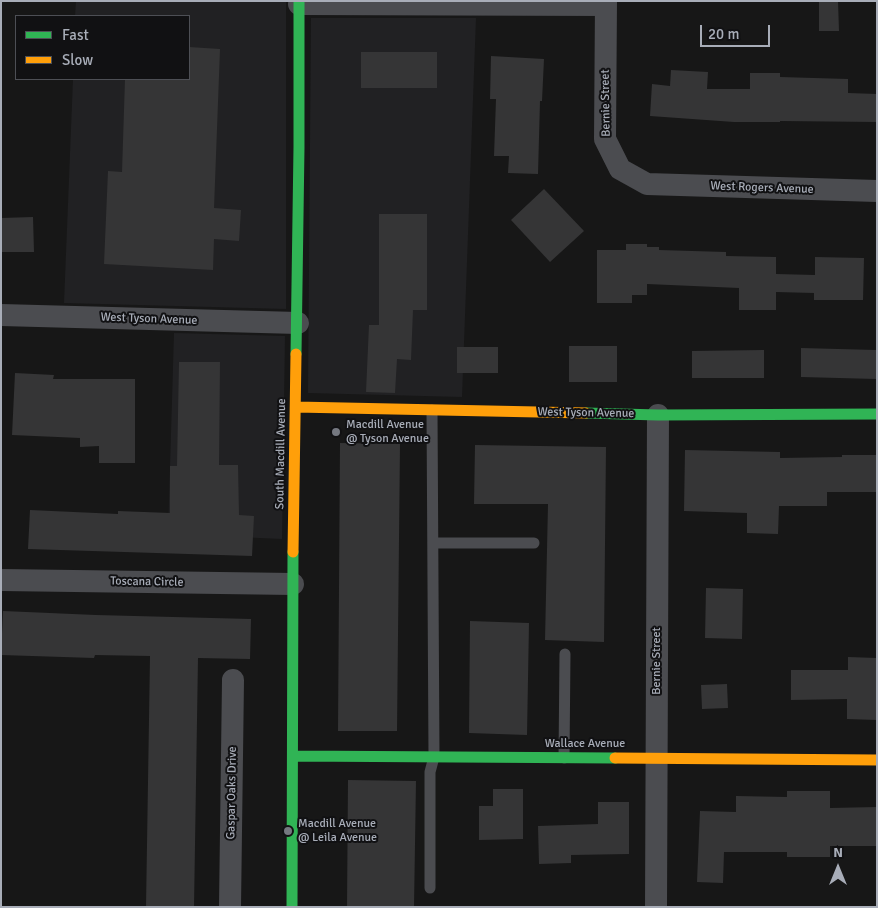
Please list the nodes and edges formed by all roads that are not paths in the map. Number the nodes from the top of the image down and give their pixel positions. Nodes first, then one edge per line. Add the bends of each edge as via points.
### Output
1 (299, 3) edge
2 (606, 3) edge
3 (647, 184) joint
4 (877, 191) edge
5 (1, 315) edge
6 (298, 323) junction
7 (296, 407) junction
8 (432, 410) junction
9 (877, 414) edge
10 (658, 415) junction
11 (432, 543) junction
12 (534, 543) dead end
13 (1, 580) edge
14 (293, 584) junction
15 (565, 654) dead end
16 (234, 680) dead end
17 (294, 756) junction
18 (434, 757) junction
19 (564, 758) junction
20 (657, 758) junction
21 (877, 760) edge
22 (430, 888) dead end
23 (230, 907) edge
24 (292, 907) edge
25 (656, 907) edge

1 - 2 street
1 - 6 street, South Macdill Avenue
2 - 3 street, Bernie Street via 605,139 620,169
3 - 4 street, West Rogers Avenue
5 - 6 street, West Tyson Avenue
6 - 7 street, South Macdill Avenue
7 - 8 street, West Tyson Avenue
7 - 14 street, South Macdill Avenue
8 - 10 street, West Tyson Avenue
8 - 11 lane
9 - 10 street, West Tyson Avenue
10 - 20 street, Bernie Street
11 - 12 lane
11 - 18 lane
13 - 14 street, Toscana Circle
14 - 17 street, South Macdill Avenue
15 - 19 lane
16 - 23 street, Gaspar Oaks Drive
17 - 18 street, Wallace Avenue
17 - 24 street, South Macdill Avenue
18 - 19 street, Wallace Avenue
18 - 22 lane via 430,772
19 - 20 street, Wallace Avenue
20 - 21 street, Wallace Avenue
20 - 25 street, Bernie Street

